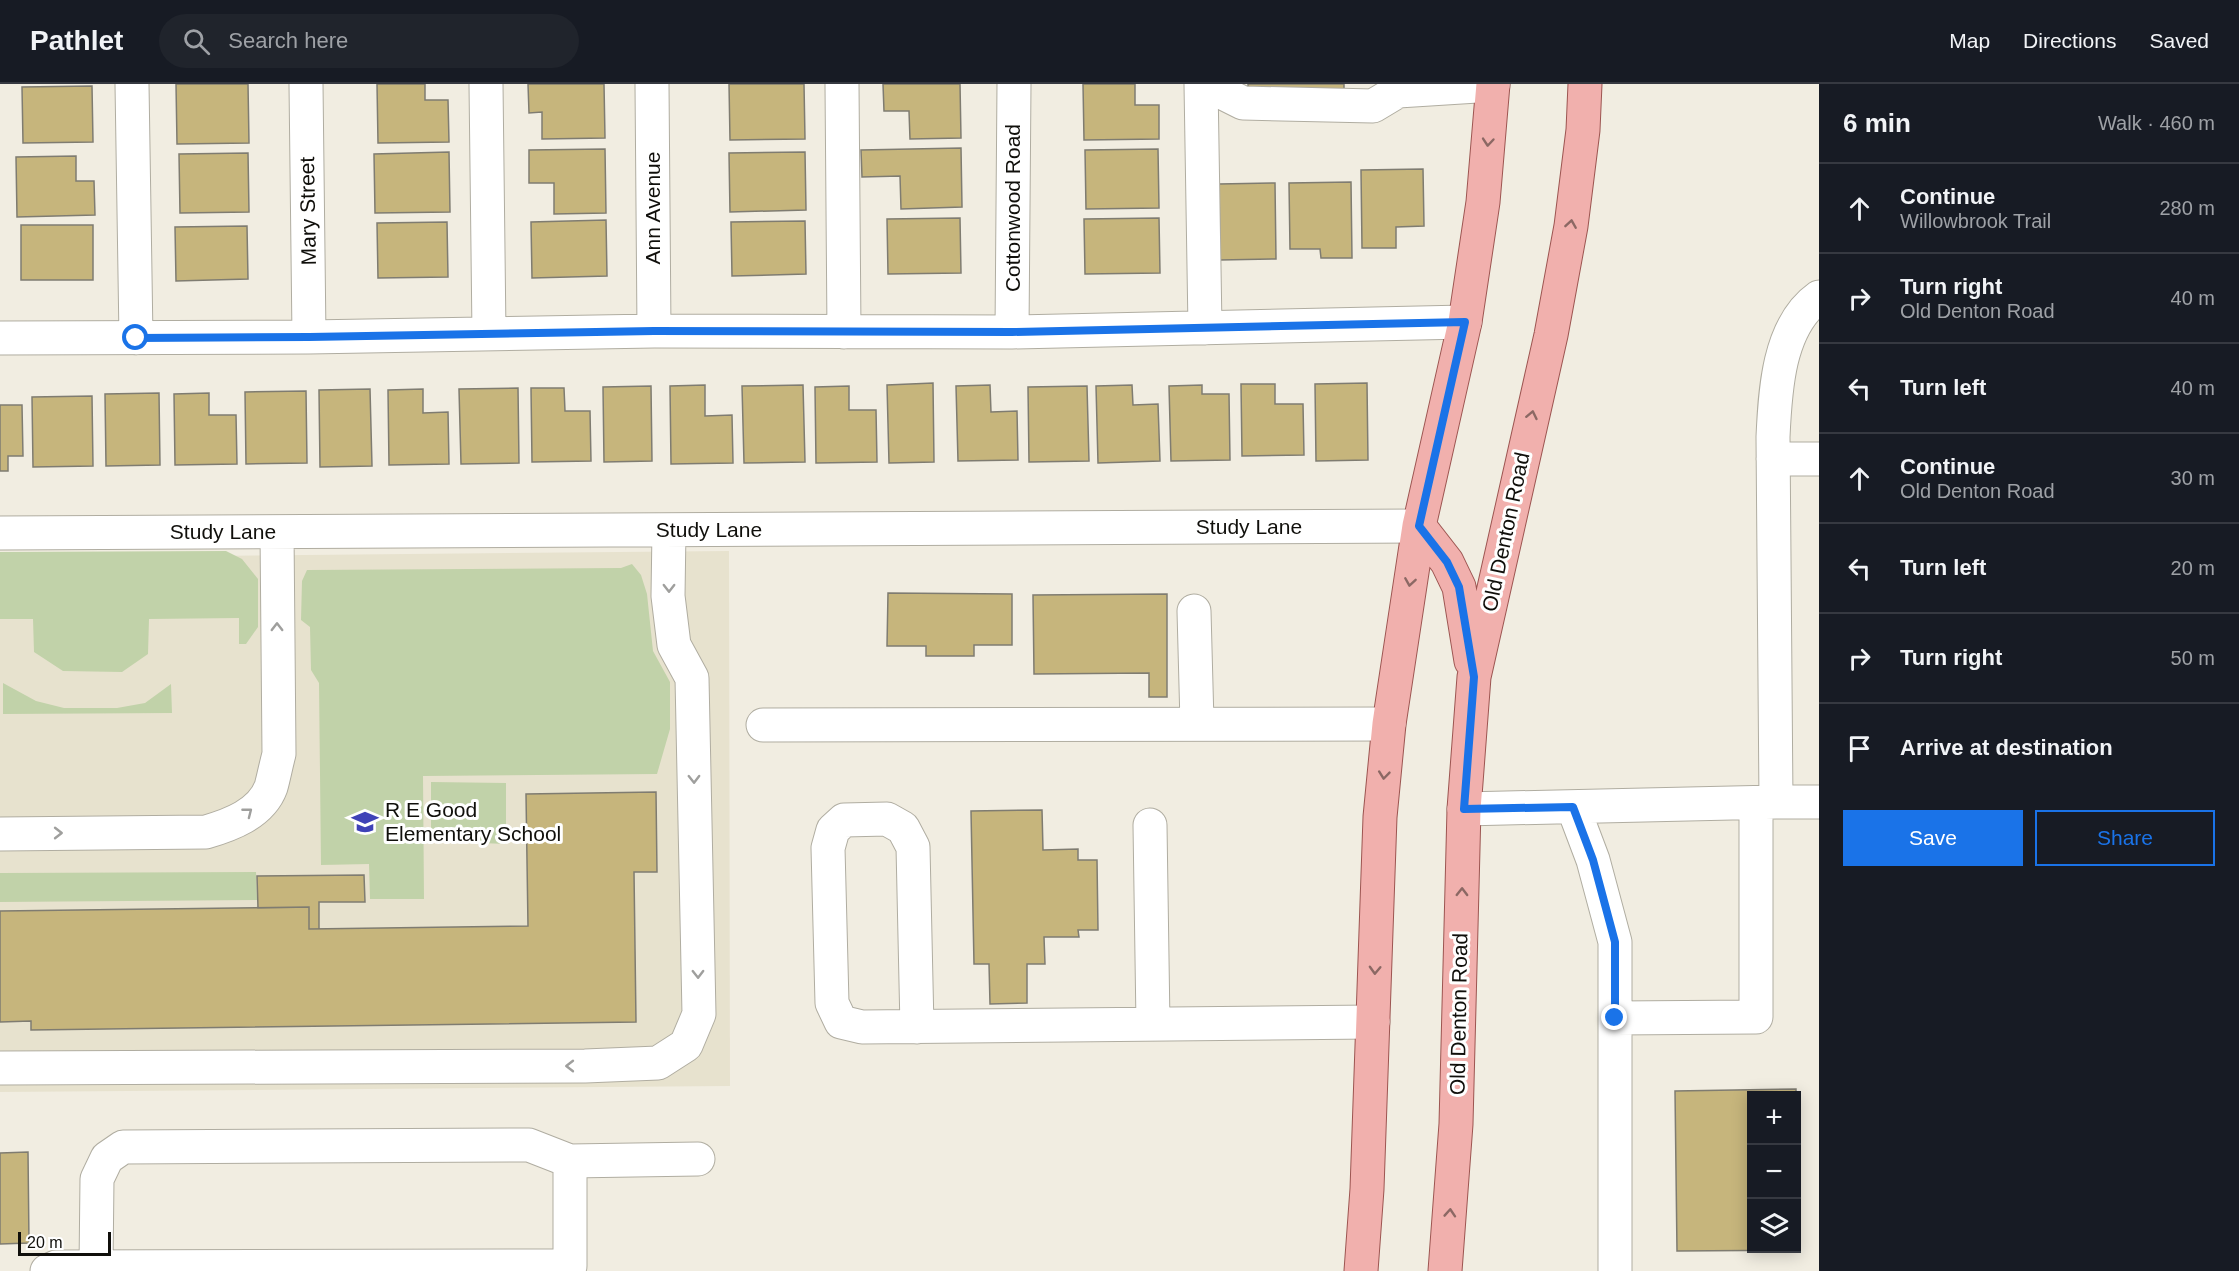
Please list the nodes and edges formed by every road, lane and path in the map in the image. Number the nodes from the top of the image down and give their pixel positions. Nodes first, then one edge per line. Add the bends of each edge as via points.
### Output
1 (132, 84) edge
2 (306, 84) edge
3 (486, 84) edge
4 (652, 84) edge
5 (842, 84) edge
6 (1014, 84) edge
7 (1200, 84) edge
8 (1225, 84) edge
9 (1585, 84) edge
10 (1493, 85) edge
11 (1396, 87) edge
12 (1819, 297) edge
13 (1465, 322) junction
14 (1205, 328) junction
15 (654, 331) junction
16 (844, 332) junction
17 (1012, 332) junction
18 (489, 334) junction
19 (309, 337) junction
20 (0, 338) edge
21 (136, 338) junction
22 (1773, 459) junction
23 (1819, 459) edge
24 (1419, 526) junction
25 (669, 530) junction
26 (277, 531) junction
27 (0, 533) edge
28 (1194, 611) dead end
29 (1474, 677) junction
30 (1197, 723) junction
31 (1389, 724) junction
32 (764, 725) dead end
33 (1819, 802) edge
34 (1766, 803) junction
35 (1573, 807) junction
36 (1464, 809) junction
37 (1149, 825) dead end
38 (0, 834) edge
39 (1615, 1018) junction
40 (1373, 1022) junction
41 (1153, 1024) junction
42 (917, 1027) junction
43 (0, 1068) edge
44 (698, 1159) dead end
45 (570, 1161) junction
46 (96, 1267) junction
47 (46, 1271) edge
48 (1361, 1271) edge
49 (1445, 1271) edge
50 (1616, 1271) edge

1 - 21 street
2 - 19 street, Mary Street
3 - 18 street
4 - 15 street, Ann Avenue
5 - 16 street
6 - 17 street, Cottonwood Road
7 - 14 street
8 - 11 street via 1227,95 1243,103 1373,106
29 -> 9 main road, Old Denton Road via 1551,335 1583,130
10 - 11 street
10 -> 13 main road via 1483,202
12 - 22 street via 1810,304 1786,342 1776,387
13 - 14 street
13 - 24 main road
14 - 17 street
15 - 16 street
15 - 18 street
16 - 17 street
18 - 19 street
19 - 21 street
20 - 21 street
22 - 23 street
22 - 34 street
24 - 25 street, Study Lane
24 - 29 main road via 1447,562 1459,587
24 -> 31 main road
25 - 26 street, Study Lane
25 -> 43 street via 668,596 674,645 692,678 699,1014 686,1045 658,1063 585,1066
26 - 27 street, Study Lane
38 -> 26 street via 206,832 231,825 253,810 270,789 279,754
28 - 30 street
29 - 36 main road, Old Denton Road
30 - 31 street
30 - 32 street
31 -> 40 main road via 1380,817
33 - 34 street
34 - 35 street
34 - 39 street via 1756,1017
35 - 36 street
35 - 39 street via 1593,860 1615,942
49 -> 36 main road, Old Denton Road via 1456,1124
37 - 41 street
39 - 50 street
40 - 41 street
40 - 48 main road
41 - 42 street
42 - 42 street via 862,1028 842,1022 832,1003 828,848 833,830 844,820 887,819 903,828 914,848
44 - 45 street
45 - 46 street via 570,1266
45 - 46 street via 529,1145 123,1147 108,1158 97,1179
46 - 47 street via 56,1267

